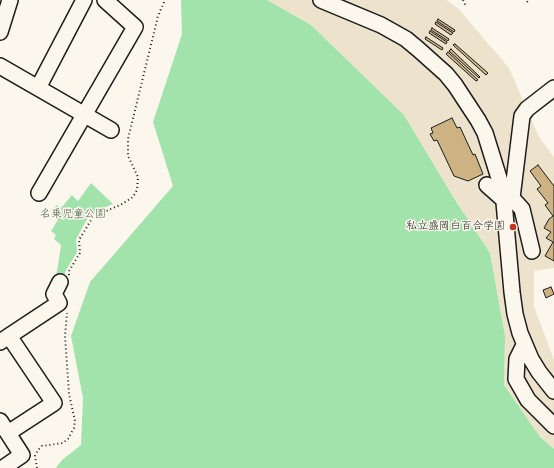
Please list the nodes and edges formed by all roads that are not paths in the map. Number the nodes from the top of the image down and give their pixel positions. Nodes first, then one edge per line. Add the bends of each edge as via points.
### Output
1 (10, 0) edge
2 (84, 0) edge
3 (105, 0) edge
4 (321, 0) edge
5 (0, 32) edge
6 (0, 66) edge
7 (38, 88) junction
8 (554, 88) edge
9 (85, 114) junction
10 (111, 130) dead end
11 (487, 185) dead end
12 (39, 193) dead end
13 (507, 197) junction
14 (532, 252) dead end
15 (65, 280) road end
16 (4, 339) edge
17 (524, 345) junction
18 (554, 391) edge
19 (554, 426) edge
20 (4, 427) edge
21 (3, 468) edge

1 - 5 street
2 - 7 street
3 - 9 street via 135,27
4 - 13 street via 372,21 406,39 446,74 485,133
6 - 7 street
7 - 9 street
8 - 13 street via 522,116
9 - 10 street
9 - 12 street
11 - 13 street
13 - 14 street via 522,209
13 - 17 street via 515,314
15 - 16 street via 54,294 59,303
16 - 20 street via 54,403
17 - 18 street via 539,372
17 - 19 street via 518,359 516,379 528,400
20 - 21 street via 22,455

